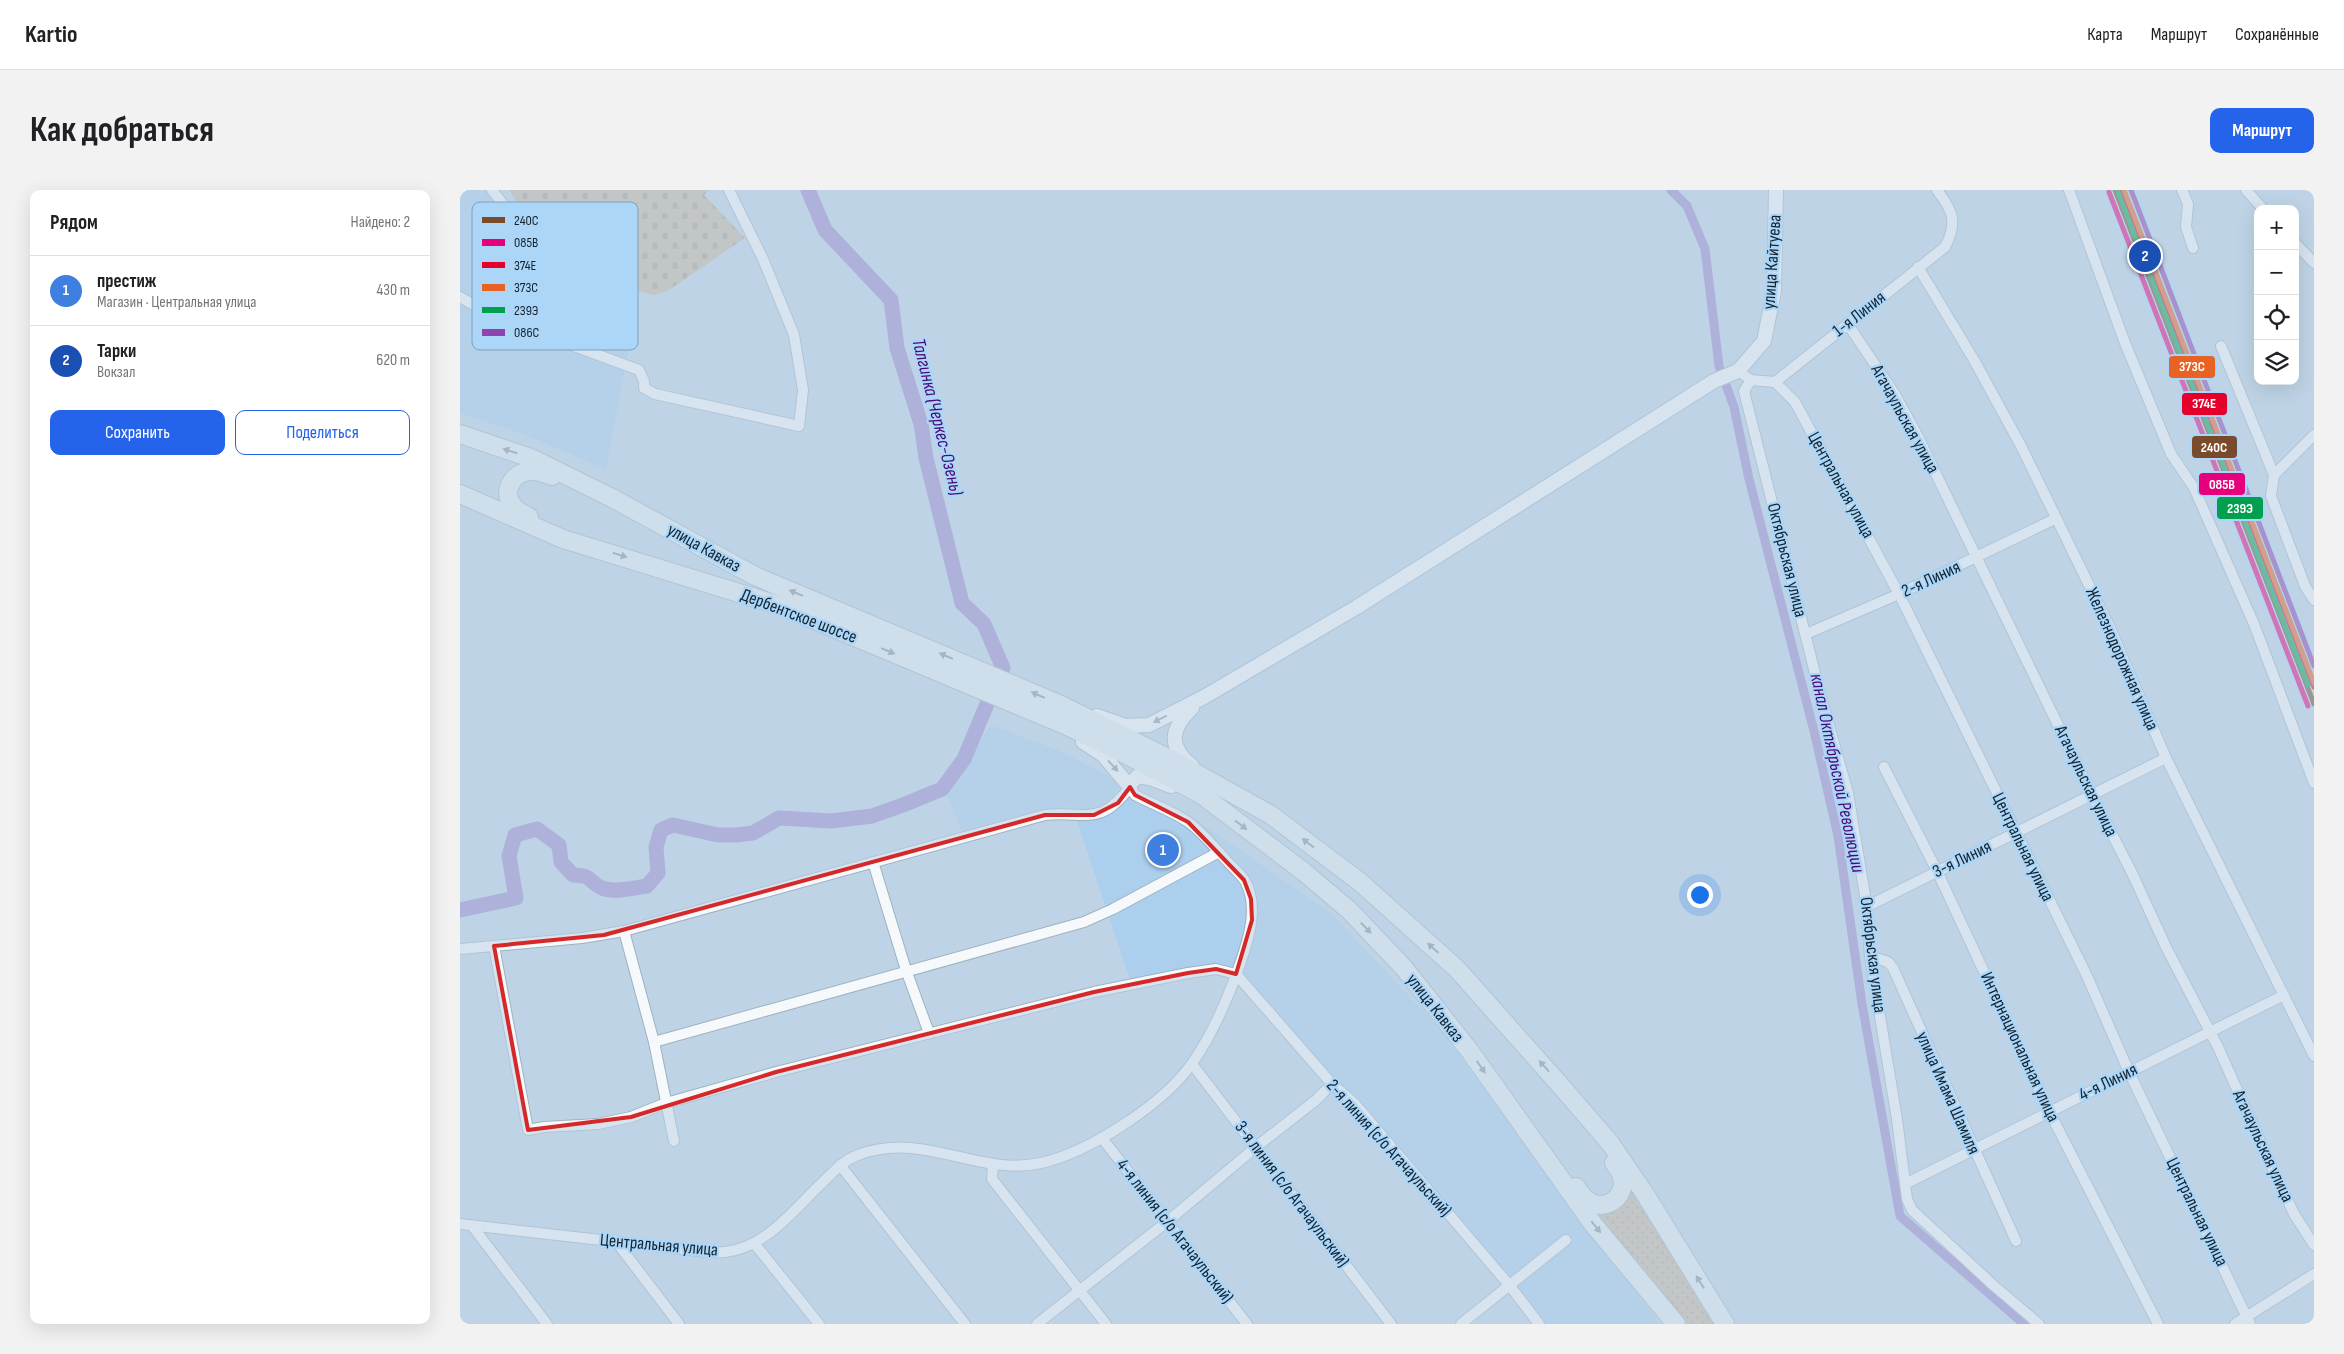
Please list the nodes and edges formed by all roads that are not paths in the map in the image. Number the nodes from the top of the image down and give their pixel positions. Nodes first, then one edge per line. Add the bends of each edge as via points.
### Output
1 (492, 190) edge
2 (729, 190) edge
3 (1776, 190) edge
4 (1937, 190) edge
5 (2069, 190) edge
6 (2182, 190) edge
7 (2246, 190) edge
8 (501, 202) edge
9 (2259, 205) edge
10 (2299, 247) edge
11 (2194, 248) dead end
12 (2314, 263) edge
13 (1918, 267) junction
14 (460, 297) edge
15 (472, 304) edge
16 (1847, 324) junction
17 (2221, 346) dead end
18 (585, 350) edge
19 (1726, 376) junction
20 (1751, 380) junction
21 (1775, 382) junction
22 (460, 434) edge
23 (2314, 435) edge
24 (2274, 475) junction
25 (460, 494) edge
26 (612, 498) junction
27 (2055, 519) junction
28 (598, 548) junction
29 (1976, 558) junction
30 (1899, 594) junction
31 (2314, 600) edge
32 (1806, 634) junction
33 (1204, 697) junction
34 (1061, 705) junction
35 (1029, 710) junction
36 (1131, 757) joint
37 (2166, 758) junction
38 (1884, 768) dead end
39 (2314, 783) edge
40 (1130, 787) junction
41 (1207, 789) junction
42 (2092, 795) junction
43 (2015, 832) junction
44 (1218, 852) junction
45 (873, 862) junction
46 (1937, 871) junction
47 (1866, 907) junction
48 (624, 931) junction
49 (494, 946) junction
50 (460, 949) edge
51 (1870, 956) junction
52 (906, 970) junction
53 (1236, 974) junction
54 (2284, 995) junction
55 (2210, 1032) junction
56 (928, 1033) junction
57 (654, 1042) junction
58 (2314, 1056) edge
59 (1192, 1064) junction
60 (2129, 1072) junction
61 (1332, 1084) junction
62 (1560, 1085) junction
63 (666, 1103) junction
64 (2050, 1111) junction
65 (1512, 1112) junction
66 (1102, 1138) junction
67 (674, 1141) dead end
68 (1256, 1146) junction
69 (1973, 1149) junction
70 (994, 1164) junction
71 (840, 1165) junction
72 (1905, 1184) junction
73 (1168, 1221) junction
74 (460, 1224) edge
75 (473, 1227) junction
76 (616, 1240) junction
77 (1566, 1240) dead end
78 (2016, 1241) dead end
79 (754, 1243) junction
80 (2314, 1245) edge
81 (2314, 1274) edge
82 (1510, 1286) junction
83 (1079, 1290) junction
84 (2249, 1320) edge
85 (546, 1324) edge
86 (679, 1324) edge
87 (819, 1324) edge
88 (965, 1324) edge
89 (1037, 1324) edge
90 (1106, 1324) edge
91 (1247, 1324) edge
92 (1391, 1324) edge
93 (1462, 1324) edge
94 (1539, 1324) edge
95 (1676, 1324) edge
96 (1726, 1324) edge
97 (2039, 1324) edge
98 (2158, 1324) edge
99 (2235, 1324) edge

1 - 8 street
2 - 18 street via 763,259 794,335 803,390 799,426 655,394 644,388 638,370
3 - 19 main road, улица Кайтуева via 1774,291 1764,340
4 - 13 street, 1-я Линия via 1952,216 1950,238 1945,247
5 - 39 street via 2124,343 2171,454 2194,488 2254,624
6 - 11 street via 2188,204 2186,227
7 - 9 street
10 - 12 street
13 - 16 street, 1-я Линия
13 - 27 street, Железнодорожная улица via 2021,446
14 - 15 street
16 - 21 street, 1-я Линия
16 - 29 street, Агачаульская улица via 1899,401
17 - 24 street
19 - 20 street
19 - 33 main road, улица Кайтуева via 1380,593
20 - 21 street
20 - 32 street, Октябрьская улица via 1744,390
21 - 30 street, Центральная улица via 1796,402
26 -> 22 highway, улица Кавказ via 531,458
23 - 24 street
24 - 31 street via 2271,496 2305,586
25 - 28 highway, Дербентское шоссе via 563,539
26 - 28 highway via 534,470 518,475 510,484 509,499 521,513
34 -> 26 highway, улица Кавказ via 755,576
27 - 29 street, 2-я Линия
27 - 37 street, Железнодорожная улица via 2110,628
28 -> 35 highway, Дербентское шоссе via 781,606
29 - 30 street, 2-я Линия
29 - 42 street, Агачаульская улица
30 - 32 street, 2-я Линия
30 - 43 street, Центральная улица
32 - 47 street, Октябрьская улица via 1848,793
33 -> 34 main road via 1149,725 1126,726
33 - 41 main road via 1178,722 1174,738 1181,757
34 - 41 highway, улица Кавказ
35 - 36 highway, Дербентское шоссе
35 -> 40 main road via 1094,747
36 - 41 highway, улица Кавказ
37 - 42 street, 3-я Линия
37 - 54 street, Железнодорожная улица
38 - 46 street, Интернациональная улица
40 - 41 main road via 1138,776
40 - 44 street, Центральная улица via 1136,795 1188,822
40 - 45 street via 1118,803 1094,815 1045,815
62 -> 41 highway via 1457,969 1360,882 1271,816
41 -> 65 highway, улица Кавказ via 1350,911 1404,968 1469,1050
42 - 43 street, 3-я Линия
42 - 55 street, Агачаульская улица
43 - 46 street, 3-я Линия
43 - 60 street, Центральная улица via 2087,976
44 - 52 street via 1084,922
44 - 53 street, Центральная улица via 1244,880 1251,899 1252,920
45 - 48 street
45 - 52 street
46 - 47 street, 3-я Линия
46 - 64 street, Интернациональная улица
47 - 51 street, Октябрьская улица
48 - 49 street
48 - 57 street
49 - 50 street
49 - 63 street via 528,1130 606,1122 631,1117
51 - 69 street, улица Имама Шамиля via 1888,962 1893,968
51 - 72 street, Октябрьская улица
52 - 56 street
52 - 57 street
53 - 56 street via 1216,969 1188,972
53 - 59 street, Центральная улица via 1212,1031
53 - 61 street, 2-я линия (с/о Агачаульский)
54 - 55 street, 4-я Линия
54 - 58 street, Железнодорожная улица
55 - 60 street, 4-я Линия
55 - 80 street, Агачаульская улица via 2294,1214
56 - 63 street
57 - 63 street
59 - 66 street, Центральная улица via 1164,1093
59 - 68 street, 3-я линия (с/о Агачаульский)
60 - 64 street, 4-я Линия
60 - 84 street, Центральная улица
61 - 68 street
61 - 82 street, 2-я линия (с/о Агачаульский) via 1355,1104
62 - 65 highway via 1622,1175 1620,1194 1614,1201 1597,1205 1587,1200
96 -> 62 highway via 1610,1143
63 - 67 street
64 - 69 street, 4-я Линия
64 - 98 street, Интернациональная улица
65 -> 95 highway, улица Кавказ via 1593,1224
66 - 70 street, Центральная улица via 1072,1153 1041,1163
66 - 73 street, 4-я линия (с/о Агачаульский)
68 - 73 street
68 - 92 street, 3-я линия (с/о Агачаульский)
69 - 72 street, 4-я Линия
69 - 78 street, улица Имама Шамиля
70 - 71 street, Центральная улица via 910,1146 883,1148 857,1155
70 - 83 street via 992,1179
71 - 79 street, Центральная улица via 774,1230
71 - 88 street
72 - 97 street, Октябрьская улица via 1912,1210
73 - 83 street
73 - 91 street, 4-я линия (с/о Агачаульский)
74 - 75 street, Центральная улица
75 - 76 street, Центральная улица
75 - 85 street
76 - 79 street, Центральная улица via 727,1252
76 - 86 street
77 - 82 street
79 - 87 street
81 - 84 street
82 - 93 street
82 - 94 street, 2-я линия (с/о Агачаульский)
83 - 89 street
83 - 90 street
84 - 99 street

